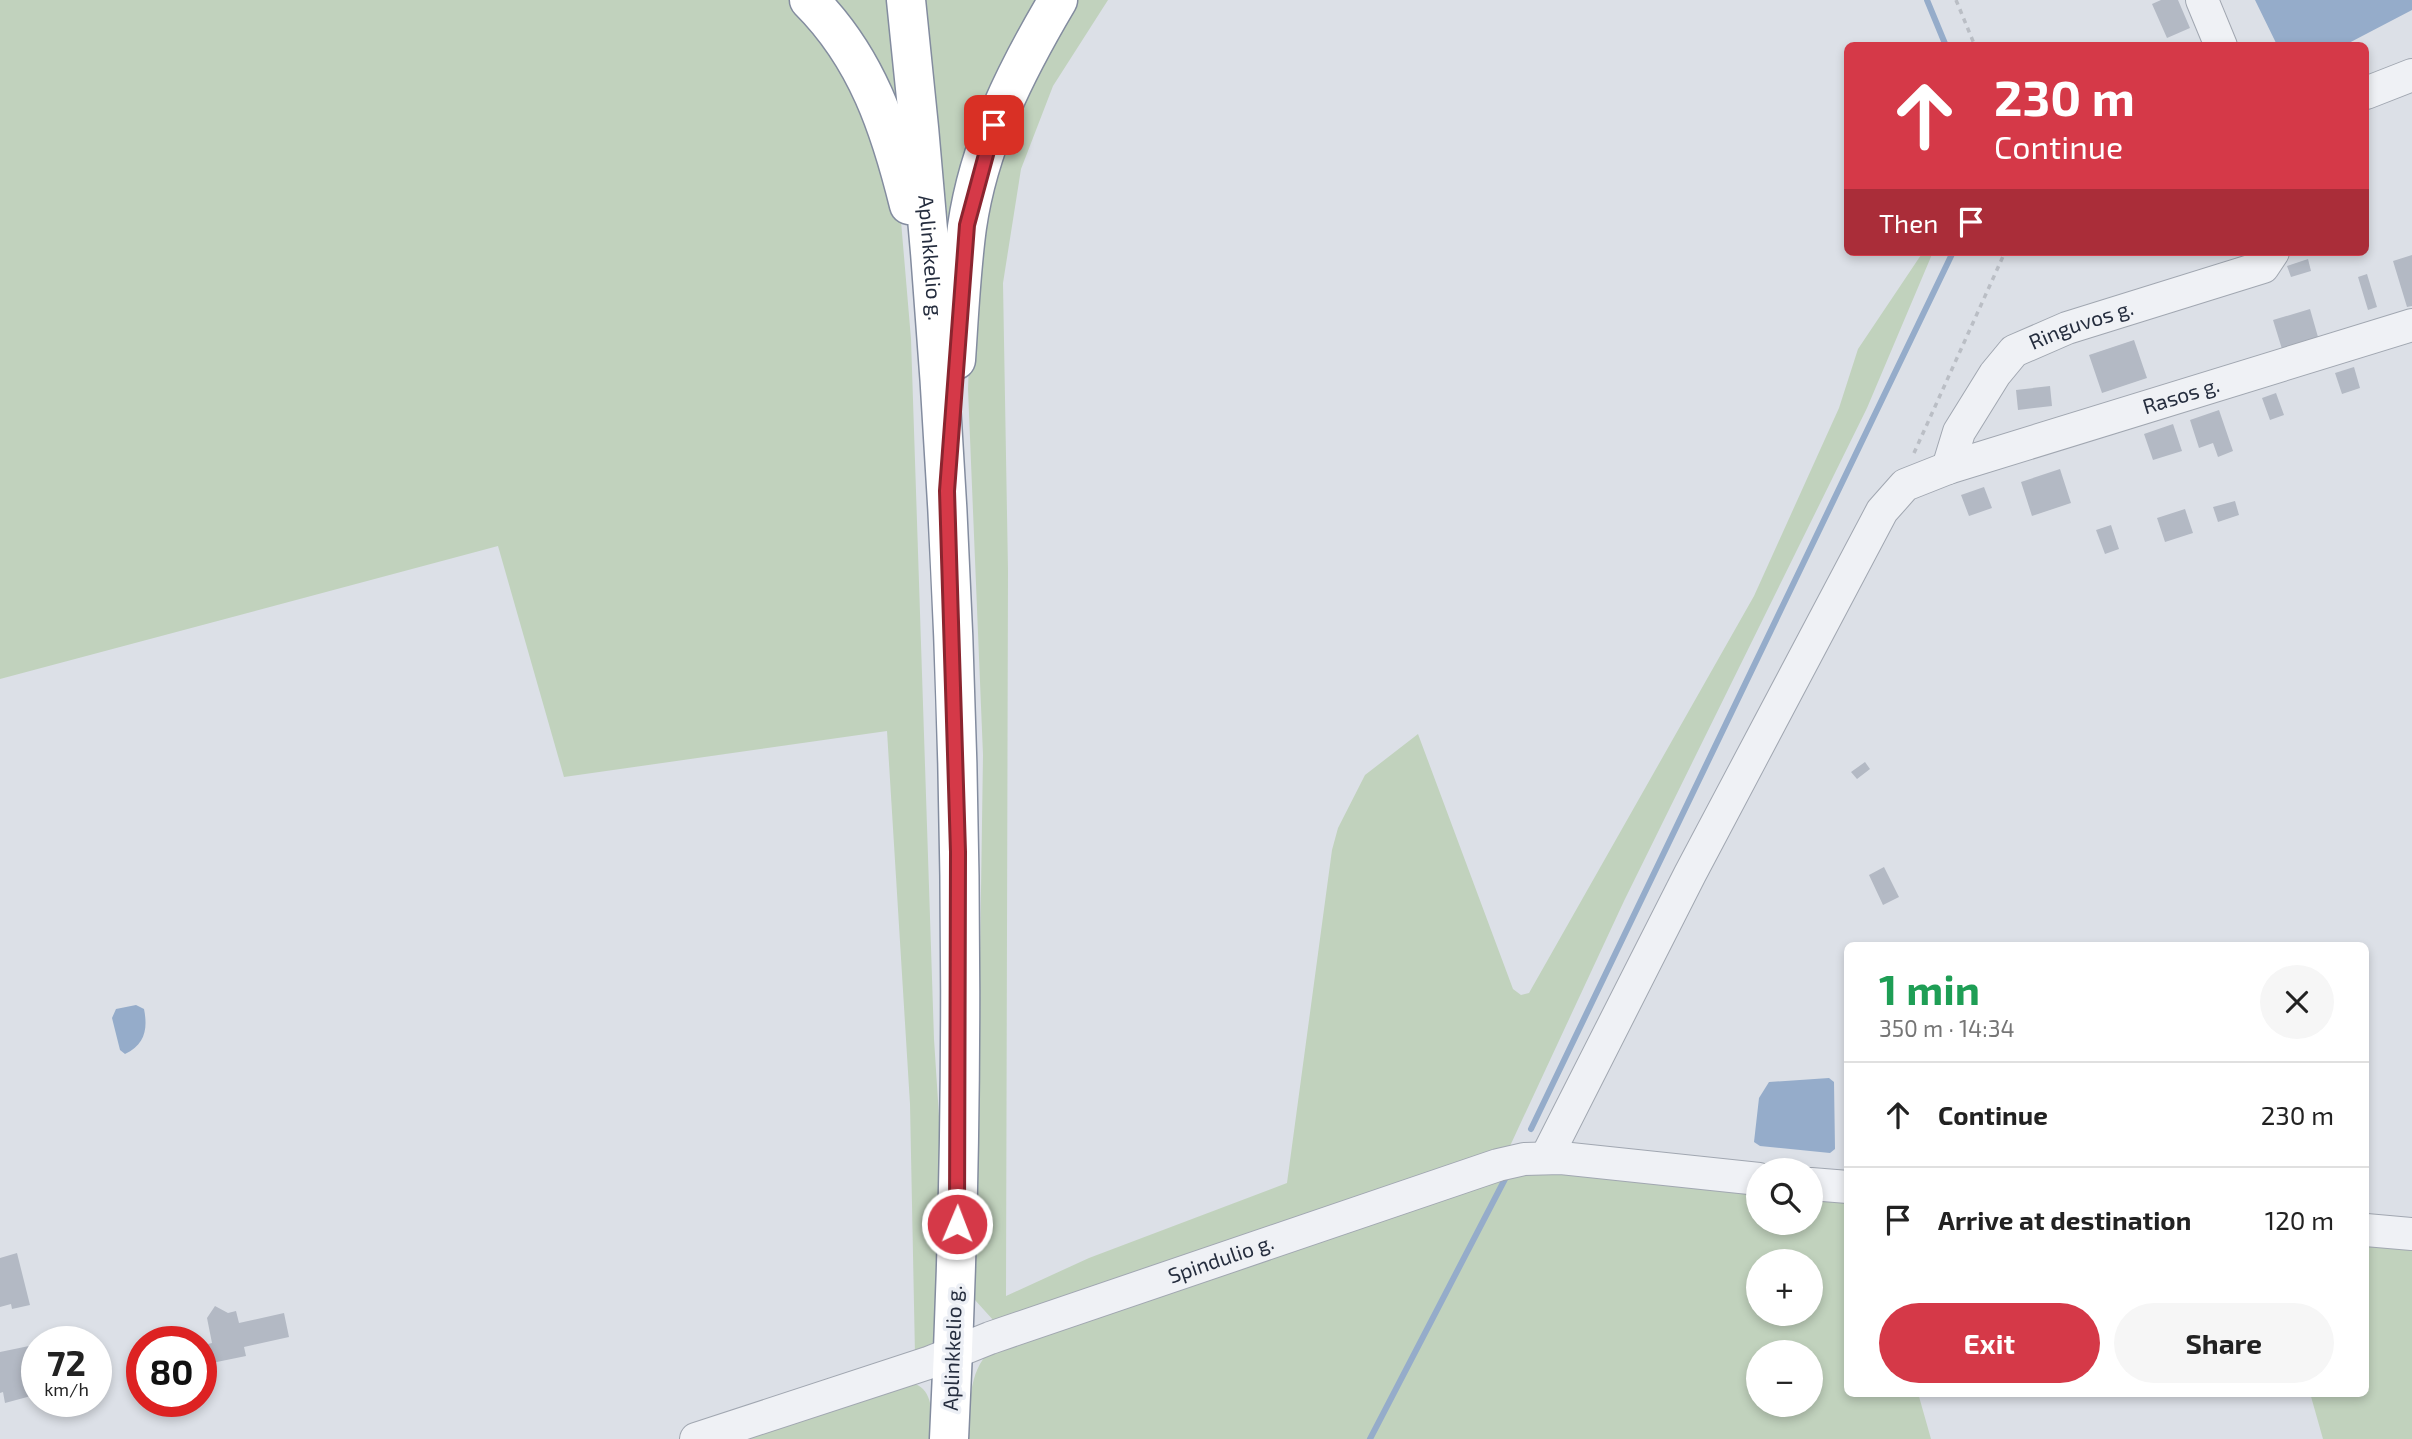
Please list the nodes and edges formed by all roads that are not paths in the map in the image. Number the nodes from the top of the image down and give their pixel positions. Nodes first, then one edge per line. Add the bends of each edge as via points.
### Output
1 (808, 0) edge
2 (906, 0) edge
3 (1058, 0) edge
4 (2203, 0) edge
5 (2219, 42) edge
6 (2412, 75) edge
7 (2369, 92) edge
8 (2270, 256) edge
9 (932, 300) junction
10 (2412, 325) edge
11 (1948, 468) junction
12 (947, 491) junction
13 (1546, 1158) junction
14 (1746, 1178) edge
15 (1823, 1185) edge
16 (1844, 1187) edge
17 (2369, 1230) edge
18 (2412, 1234) edge
19 (954, 1354) junction
20 (696, 1439) edge
21 (950, 1439) edge

1 - 9 highway via 850,49 886,121
2 - 9 highway, Aplinkkelio g. via 926,182
3 - 12 highway via 1010,85 994,125 967,225
4 - 5 street
6 - 7 street
8 - 11 street, Ringuvos g. via 2263,267 2067,328 2014,351 1958,432
9 - 12 highway, Aplinkkelio g.
10 - 11 street, Rasos g.
11 - 13 street, Rasos g. via 1905,485 1875,523 1689,874
12 - 19 highway, Aplinkkelio g. via 959,957
13 - 14 street, Spindulio g.
13 - 19 street, Spindulio g. via 1498,1164
15 - 16 street
17 - 18 street
19 - 20 street, Spindulio g.
19 - 21 highway, Aplinkkelio g.

